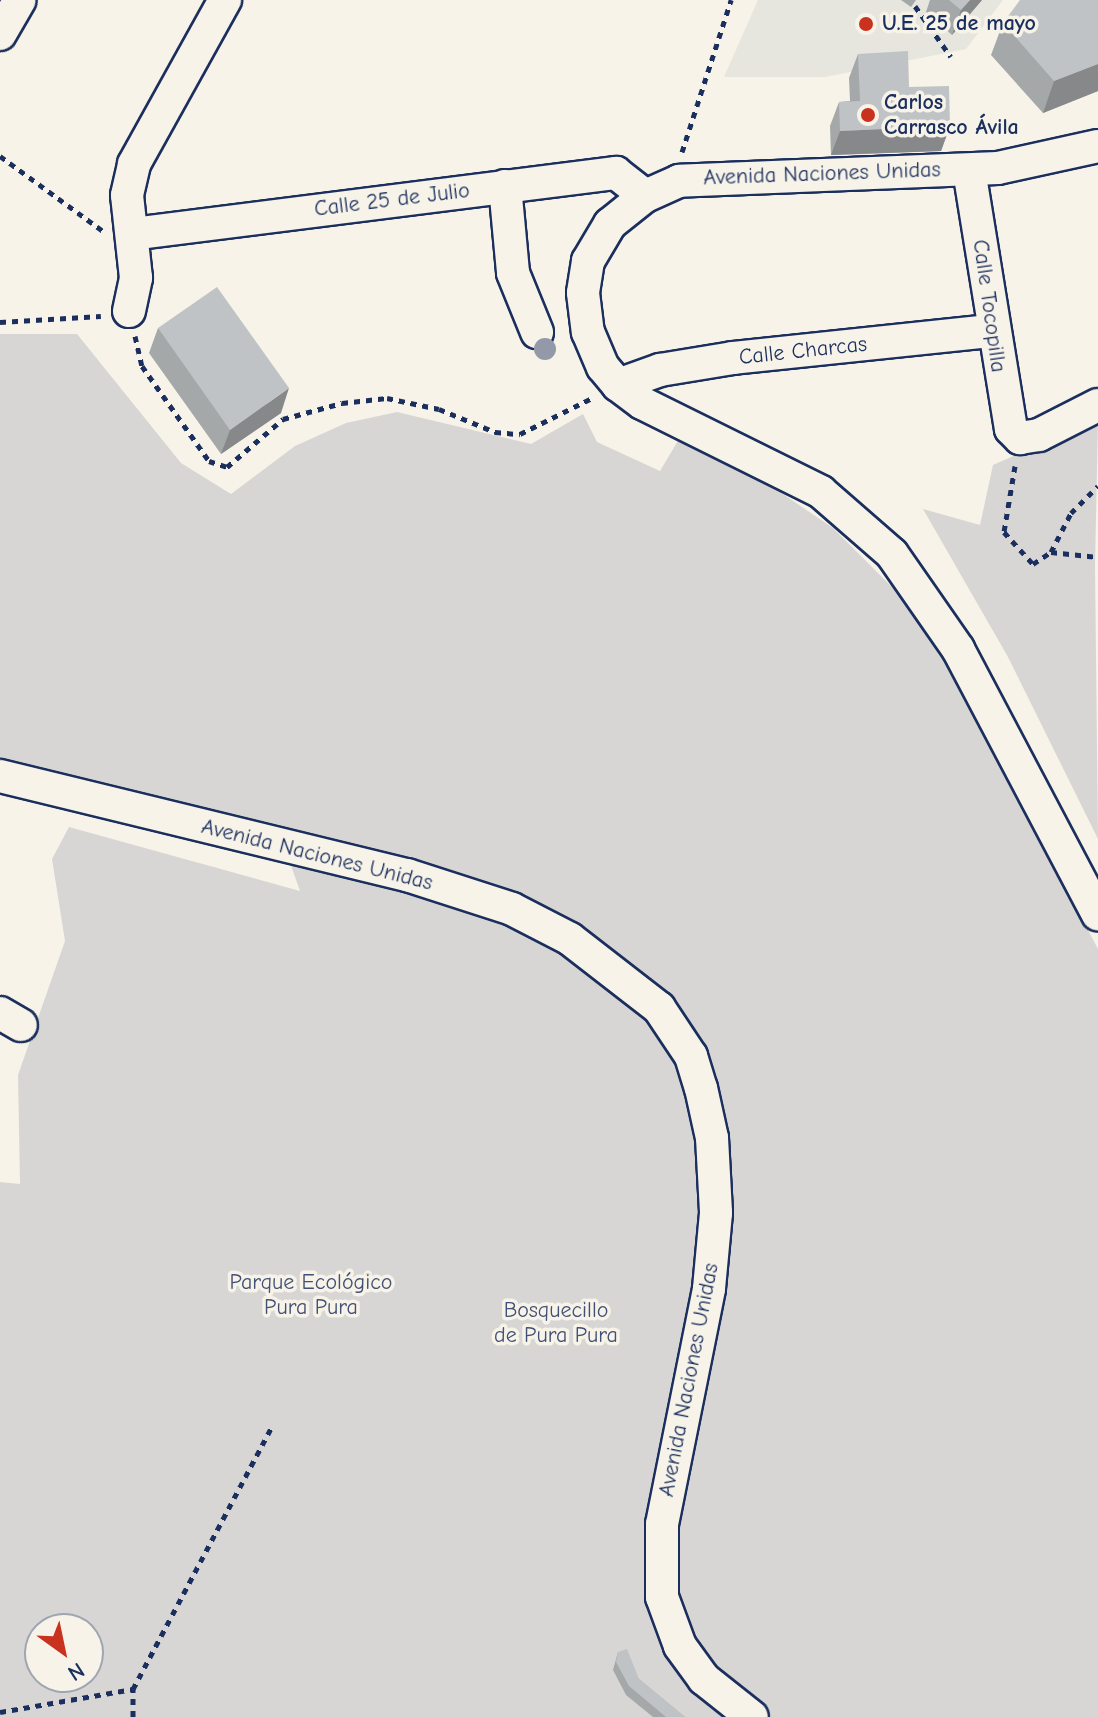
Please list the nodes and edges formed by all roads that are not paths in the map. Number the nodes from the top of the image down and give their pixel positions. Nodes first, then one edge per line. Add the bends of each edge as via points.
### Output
1 (20, 0) edge
2 (225, 0) edge
3 (0, 34) edge
4 (1098, 146) edge
5 (969, 170) junction
6 (505, 186) junction
7 (645, 196) junction
8 (132, 234) junction
9 (129, 311) road end
10 (991, 331) junction
11 (537, 332) dead end
12 (618, 385) junction
13 (1098, 405) edge
14 (0, 776) edge
15 (1098, 914) edge
16 (752, 1717) edge

1 - 3 street
2 - 8 street via 134,164 127,195
4 - 5 street, Avenida Naciones Unidas
5 - 7 street, Avenida Naciones Unidas via 679,181
5 - 10 street, Calle Tocopilla
6 - 7 street, Calle 25 de Julio via 616,173
6 - 8 street, Calle 25 de Julio
6 - 11 street via 513,273
7 - 12 street, Avenida Naciones Unidas via 610,224 588,261 583,293 588,332 603,367
8 - 9 street via 136,278
10 - 12 street, Calle Charcas via 733,358 660,370
10 - 13 street, Calle Tocopilla via 1006,419 1020,438 1039,435
12 - 15 street, Avenida Naciones Unidas via 642,403 821,492 892,554 958,649
14 - 16 street, Avenida Naciones Unidas via 407,875 512,909 570,939 659,1008 691,1056 701,1088 712,1138 716,1213 709,1289 662,1524 662,1597 680,1646 704,1679

